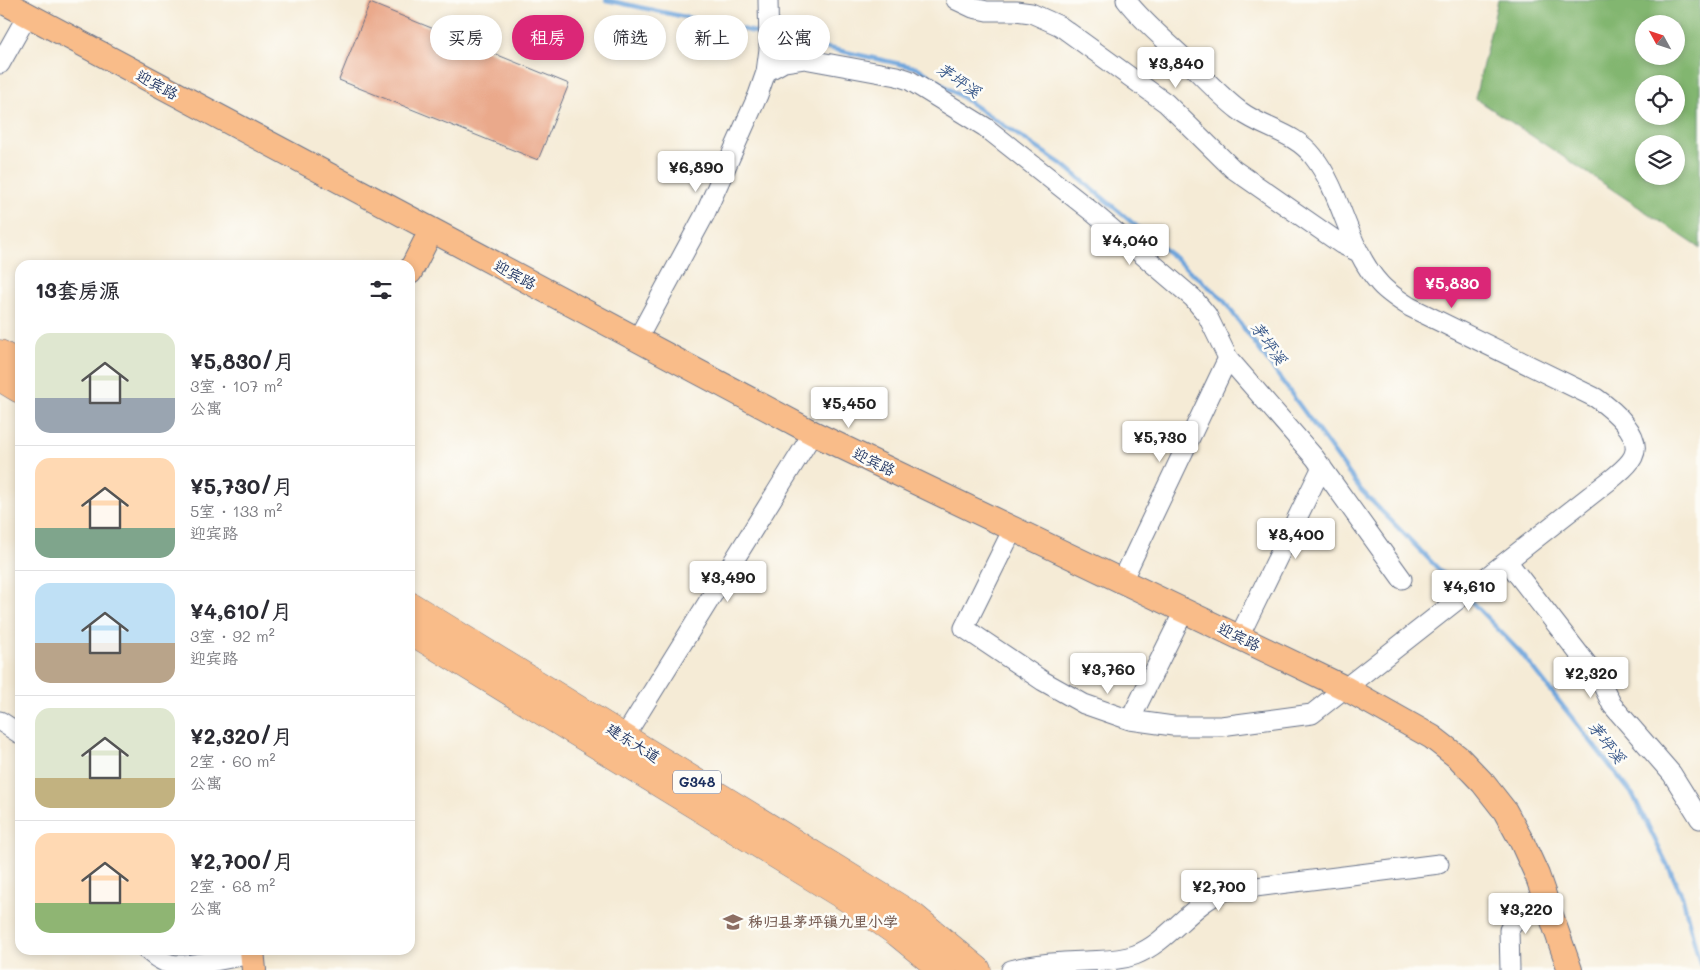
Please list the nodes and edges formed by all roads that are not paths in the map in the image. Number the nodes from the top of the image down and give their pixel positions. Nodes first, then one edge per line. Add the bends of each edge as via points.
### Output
1 (0, 0) edge
2 (956, 0) edge
3 (1126, 0) edge
4 (768, 1) edge
5 (1011, 5) edge
6 (27, 16) junction
7 (0, 64) edge
8 (766, 72) junction
9 (431, 231) junction
10 (1360, 253) junction
11 (415, 262) edge
12 (638, 340) junction
13 (0, 354) edge
14 (1228, 358) junction
15 (15, 363) edge
16 (0, 377) edge
17 (15, 386) edge
18 (813, 433) junction
19 (1322, 467) junction
20 (1013, 529) junction
21 (1507, 561) junction
22 (1402, 578) dead end
23 (1122, 581) junction
24 (415, 609) edge
25 (1184, 611) junction
26 (415, 633) edge
27 (1239, 637) junction
28 (1345, 688) junction
29 (1130, 720) junction
30 (0, 722) edge
31 (15, 731) edge
32 (619, 746) junction
33 (1700, 819) edge
34 (1439, 864) dead end
35 (1547, 903) junction
36 (153, 955) edge
37 (253, 958) edge
38 (943, 970) edge
39 (977, 970) edge
40 (1011, 970) edge
41 (1510, 970) edge
42 (1570, 970) edge

1 - 6 main road, 迎宾路
2 - 5 street via 987,11
3 - 10 street via 1236,107 1301,143 1313,156 1331,187
4 - 8 street
5 - 10 street via 1073,34 1166,102 1233,170 1341,244
6 - 7 street
6 - 9 main road, 迎宾路
8 - 12 street via 705,214
8 - 14 street via 784,62 804,59 897,76 921,86 985,127 1193,298 1207,315
9 - 11 main road
9 - 12 main road, 迎宾路
10 - 21 street via 1380,284 1394,297 1596,398 1615,412 1634,439 1635,452 1629,464
12 - 18 main road, 迎宾路
13 - 15 highway
14 - 19 street
14 - 23 street
16 - 17 highway
18 - 20 main road, 迎宾路
18 - 32 street
19 - 22 street
19 - 27 street
20 - 23 main road, 迎宾路
20 - 29 street via 964,628 1051,686 1084,704
21 - 28 street
21 - 33 street via 1601,682 1612,705 1672,774
23 - 25 main road, 迎宾路
24 - 32 highway, 建东大道 / G348
25 - 27 main road, 迎宾路
25 - 29 street
26 - 32 highway, 建东大道 / G348
27 - 28 main road, 迎宾路
28 - 29 street via 1312,714 1221,726 1173,726
28 - 35 main road, 迎宾路 via 1432,738 1459,758 1483,783 1505,811 1522,842
30 - 31 street
32 - 38 highway, 建东大道 / G348 via 854,902
32 - 39 highway, 建东大道 / G348 via 912,916
34 - 40 street via 1224,891 1207,900 1152,946 1136,955 1120,960 1050,963
35 - 41 street via 1516,919 1509,930
35 - 42 main road, 迎宾路
36 - 37 street via 170,964 184,965

